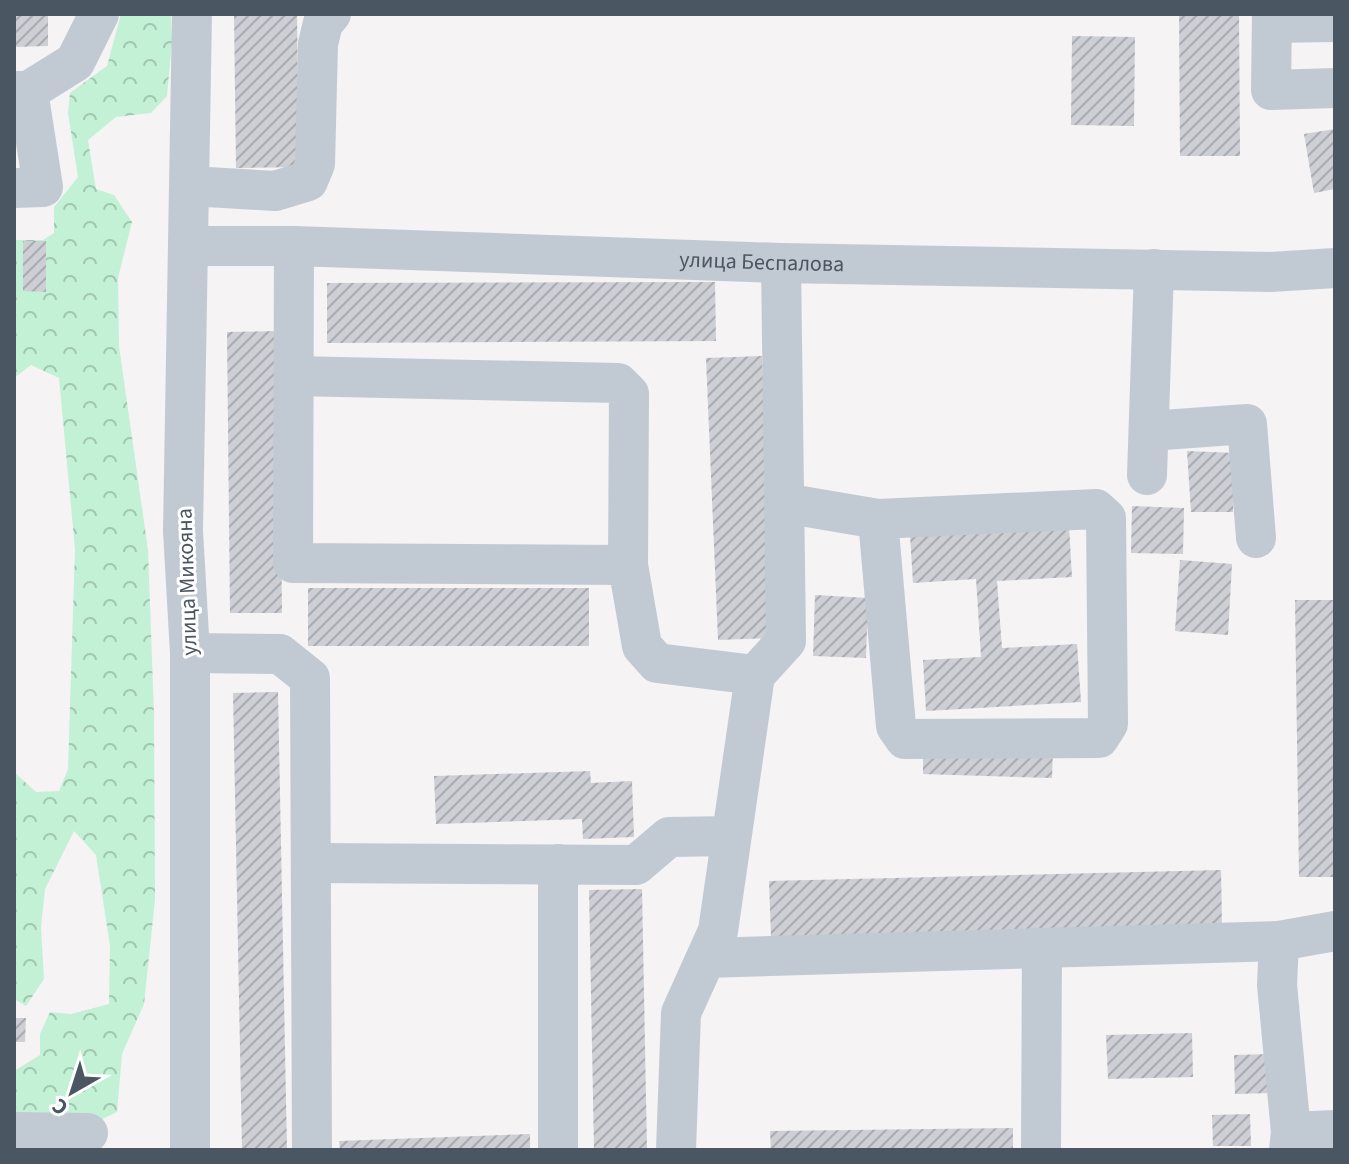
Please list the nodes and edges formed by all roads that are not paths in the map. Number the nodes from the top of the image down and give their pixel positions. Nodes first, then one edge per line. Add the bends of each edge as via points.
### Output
1 (99, 14) edge
2 (192, 14) edge
3 (331, 14) edge
4 (1272, 18) edge
5 (1335, 22) edge
6 (1335, 88) edge
7 (19, 94) edge
8 (190, 186) junction
9 (14, 188) edge
10 (188, 246) junction
11 (294, 246) junction
12 (781, 263) junction
13 (1335, 268) edge
14 (1154, 269) junction
15 (294, 376) junction
16 (1149, 431) junction
17 (1147, 475) dead end
18 (784, 503) junction
19 (878, 519) junction
20 (1256, 538) dead end
21 (628, 565) junction
22 (190, 653) junction
23 (755, 675) junction
24 (731, 836) junction
25 (313, 863) junction
26 (558, 864) junction
27 (1335, 931) edge
28 (1279, 941) junction
29 (1042, 948) junction
30 (706, 958) junction
31 (1335, 1130) edge
32 (14, 1132) edge
33 (88, 1133) dead end
34 (1290, 1141) edge
35 (190, 1150) edge
36 (312, 1150) edge
37 (558, 1150) edge
38 (676, 1150) edge
39 (1041, 1150) edge

1 - 7 street via 75,62
2 - 8 street, улица Микояна
3 - 8 street via 318,44 315,164 308,181 275,191
4 - 5 street
4 - 6 street via 1271,90
7 - 9 street via 43,187
8 - 10 street, улица Микояна
10 - 11 street, улица Беспалова
10 - 22 street, улица Микояна via 183,531
11 - 12 street, улица Беспалова
11 - 15 street
12 - 14 street, улица Беспалова
12 - 18 street
13 - 14 street, улица Беспалова
14 - 16 street
15 - 21 street via 618,383 629,394
15 - 21 street via 293,563
16 - 17 street
16 - 20 street via 1247,424
18 - 19 street
18 - 23 street via 786,641
19 - 19 street via 896,726 905,739 1099,738 1108,724 1106,518 1096,509
21 - 23 street via 642,646 657,663
22 - 25 street via 280,654 310,678
22 - 35 street, улица Микояна
23 - 24 street
24 - 26 street via 669,837 636,865
24 - 30 street via 718,931
25 - 26 street
25 - 36 street
26 - 37 street
27 - 28 street
28 - 29 street
28 - 34 street via 1277,985
29 - 30 street
29 - 39 street
30 - 38 street via 681,1013
31 - 34 street
32 - 33 street

